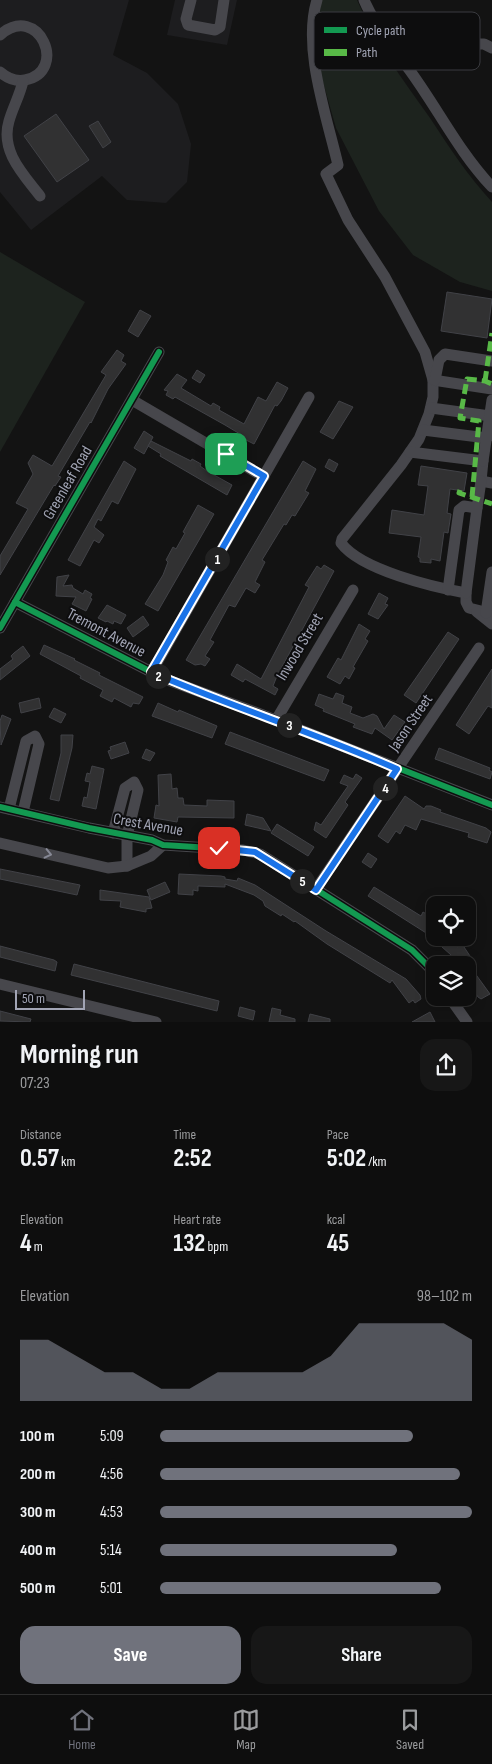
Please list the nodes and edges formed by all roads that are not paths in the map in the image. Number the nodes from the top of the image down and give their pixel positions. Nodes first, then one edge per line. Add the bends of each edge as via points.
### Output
1 (191, 0) edge
2 (224, 0) edge
3 (364, 0) edge
4 (370, 12) edge
5 (314, 18) edge
6 (0, 35) edge
7 (480, 44) edge
8 (492, 48) edge
9 (314, 56) edge
10 (317, 70) edge
11 (410, 70) edge
12 (0, 72) edge
13 (23, 80) junction
14 (492, 186) edge
15 (40, 196) dead end
16 (159, 352) dead end
17 (492, 361) edge
18 (434, 380) junction
19 (492, 390) edge
20 (309, 397) dead end
21 (132, 400) junction
22 (492, 400) edge
23 (431, 408) junction
24 (490, 416) junction
25 (423, 430) junction
26 (487, 438) junction
27 (410, 452) junction
28 (483, 461) junction
29 (264, 476) junction
30 (486, 482) edge
31 (477, 508) junction
32 (492, 572) edge
33 (353, 590) dead end
34 (448, 590) junction
35 (466, 593) junction
36 (16, 602) junction
37 (484, 613) edge
38 (492, 624) edge
39 (0, 628) edge
40 (480, 648) dead end
41 (151, 672) junction
42 (276, 720) junction
43 (397, 769) junction
44 (492, 805) edge
45 (5, 808) edge
46 (23, 812) junction
47 (113, 833) junction
48 (127, 836) junction
49 (0, 844) edge
50 (163, 844) junction
51 (127, 866) junction
52 (316, 890) junction
53 (426, 964) edge
54 (0, 984) edge
55 (456, 1006) edge
56 (116, 1016) edge
57 (156, 1022) edge
58 (468, 1022) edge

1 - 2 street via 186,19 188,25 216,30 220,27
3 - 4 street
5 - 9 street
6 - 13 street via 13,27 29,27 46,44 43,68
7 - 8 street
10 - 18 street via 338,165 326,174 348,220 385,277 425,352
11 - 14 street via 459,147
12 - 13 street via 7,78
13 - 15 street via 8,122 6,142 16,165
16 - 21 street, Greenleaf Road
17 - 18 street via 445,354 439,360
18 - 19 street
18 - 23 street
20 - 29 street
21 - 29 street
21 - 36 street, Greenleaf Road
22 - 24 street
23 - 24 street
23 - 25 street
24 - 26 street
25 - 26 street
25 - 27 street
26 - 28 street
27 - 28 street
27 - 34 street via 341,544 398,576
28 - 30 street
29 - 41 street
30 - 31 street
31 - 34 street via 464,506 459,510
31 - 35 street
32 - 37 street
33 - 42 street, Inwood Street
34 - 35 street
35 - 37 street via 469,608
36 - 39 street, Greenleaf Road
36 - 41 street, Tremont Avenue
37 - 38 street
40 - 43 street, Jason Street
41 - 42 street, Tremont Avenue
42 - 43 street, Tremont Avenue
43 - 44 street, Tremont Avenue
43 - 52 street, Jason Street
45 - 46 street, Crest Avenue
45 - 46 street via 26,741 35,736 39,744
46 - 47 street, Crest Avenue
47 - 48 street, Crest Avenue
47 - 48 street via 125,788 134,782 138,790
48 - 50 street, Crest Avenue
48 - 51 street
49 -> 51 street, Crest Avenue via 108,868
50 - 51 street, Crest Avenue via 151,856
50 - 52 street, Crest Avenue via 255,852
52 - 53 street, Crest Avenue via 412,950
54 - 56 street
55 - 58 street
56 - 57 street

